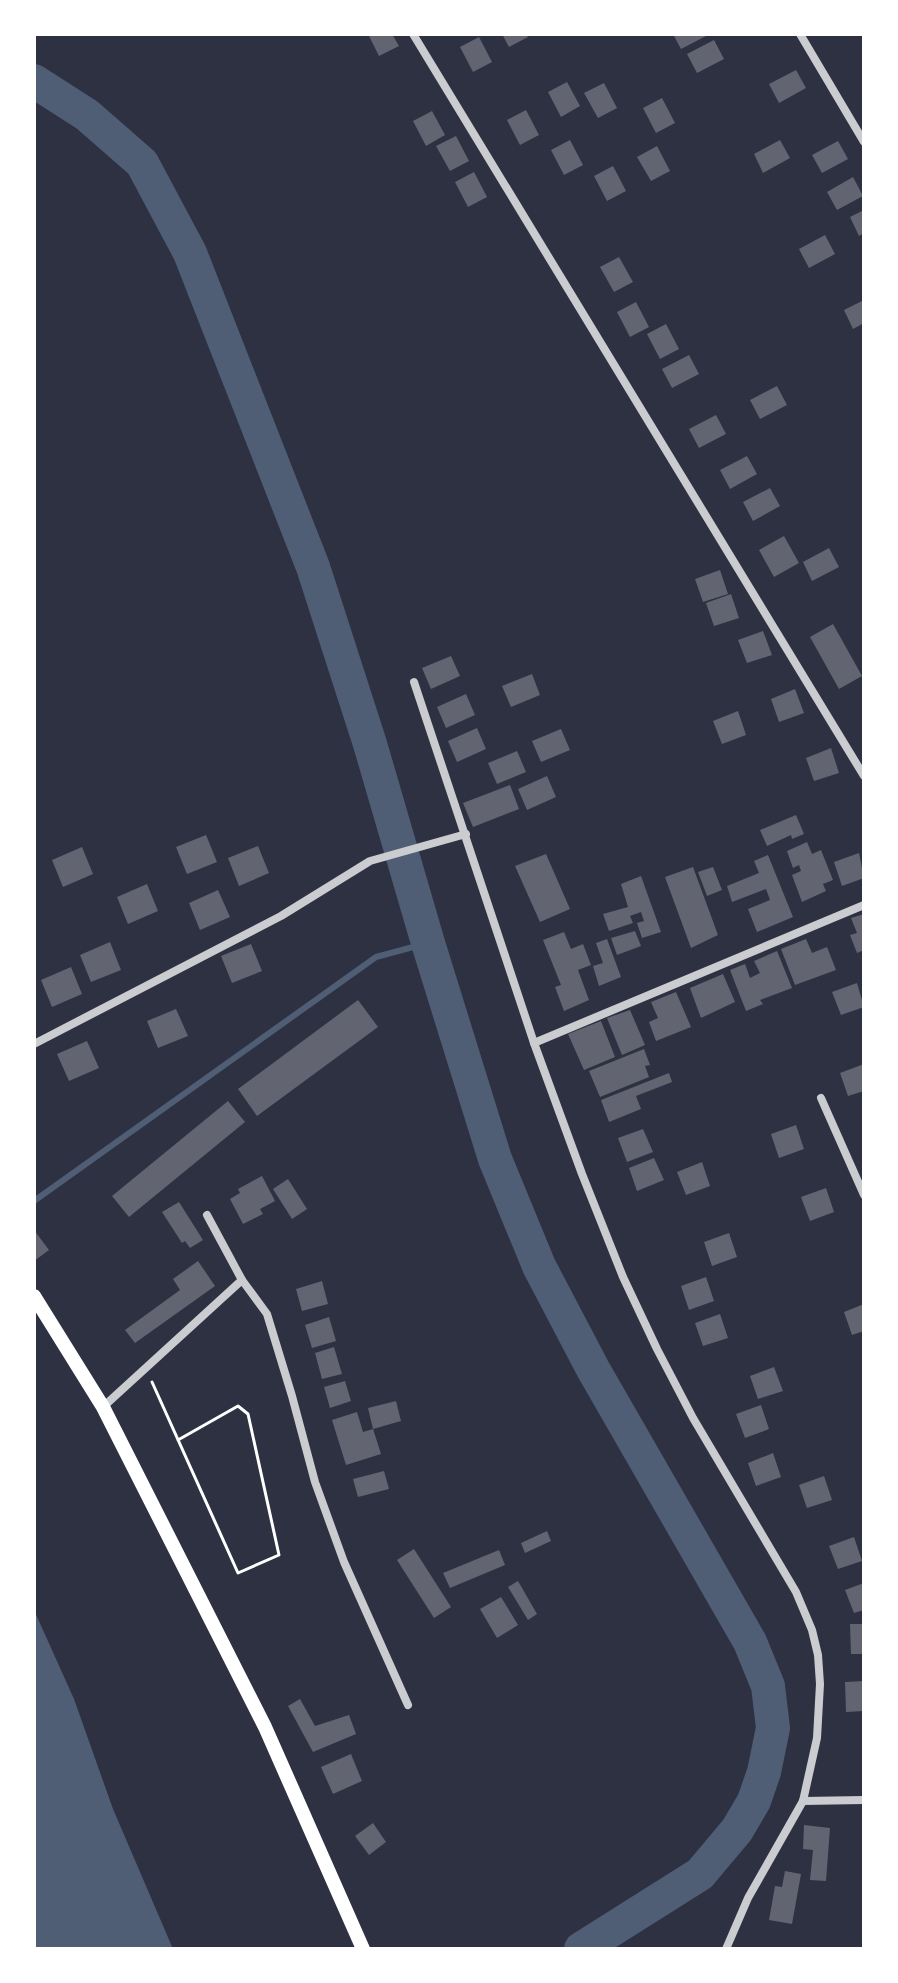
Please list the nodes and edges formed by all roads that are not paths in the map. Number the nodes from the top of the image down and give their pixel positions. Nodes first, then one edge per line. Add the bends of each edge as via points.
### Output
1 (413, 34) edge
2 (800, 34) edge
3 (864, 142) edge
4 (414, 682) dead end
5 (864, 776) edge
6 (466, 834) junction
7 (864, 905) edge
8 (534, 1043) junction
9 (34, 1044) edge
10 (821, 1098) dead end
11 (864, 1195) edge
12 (207, 1215) dead end
13 (242, 1280) junction
14 (34, 1296) edge
15 (103, 1407) junction
16 (408, 1705) dead end
17 (864, 1800) edge
18 (803, 1801) junction
19 (363, 1949) edge
20 (726, 1949) edge

1 - 5 street
2 - 3 street
4 - 6 street
6 - 8 street
6 - 9 street via 370,861 281,916
7 - 8 street
8 - 18 street via 623,1277 657,1349 796,1592 812,1630 820,1684 817,1738
10 - 11 street
12 - 13 street
13 - 15 street
13 - 16 street via 267,1314 320,1496
14 - 15 main road
15 - 19 main road via 265,1727
17 - 18 street
18 - 20 street via 748,1898

